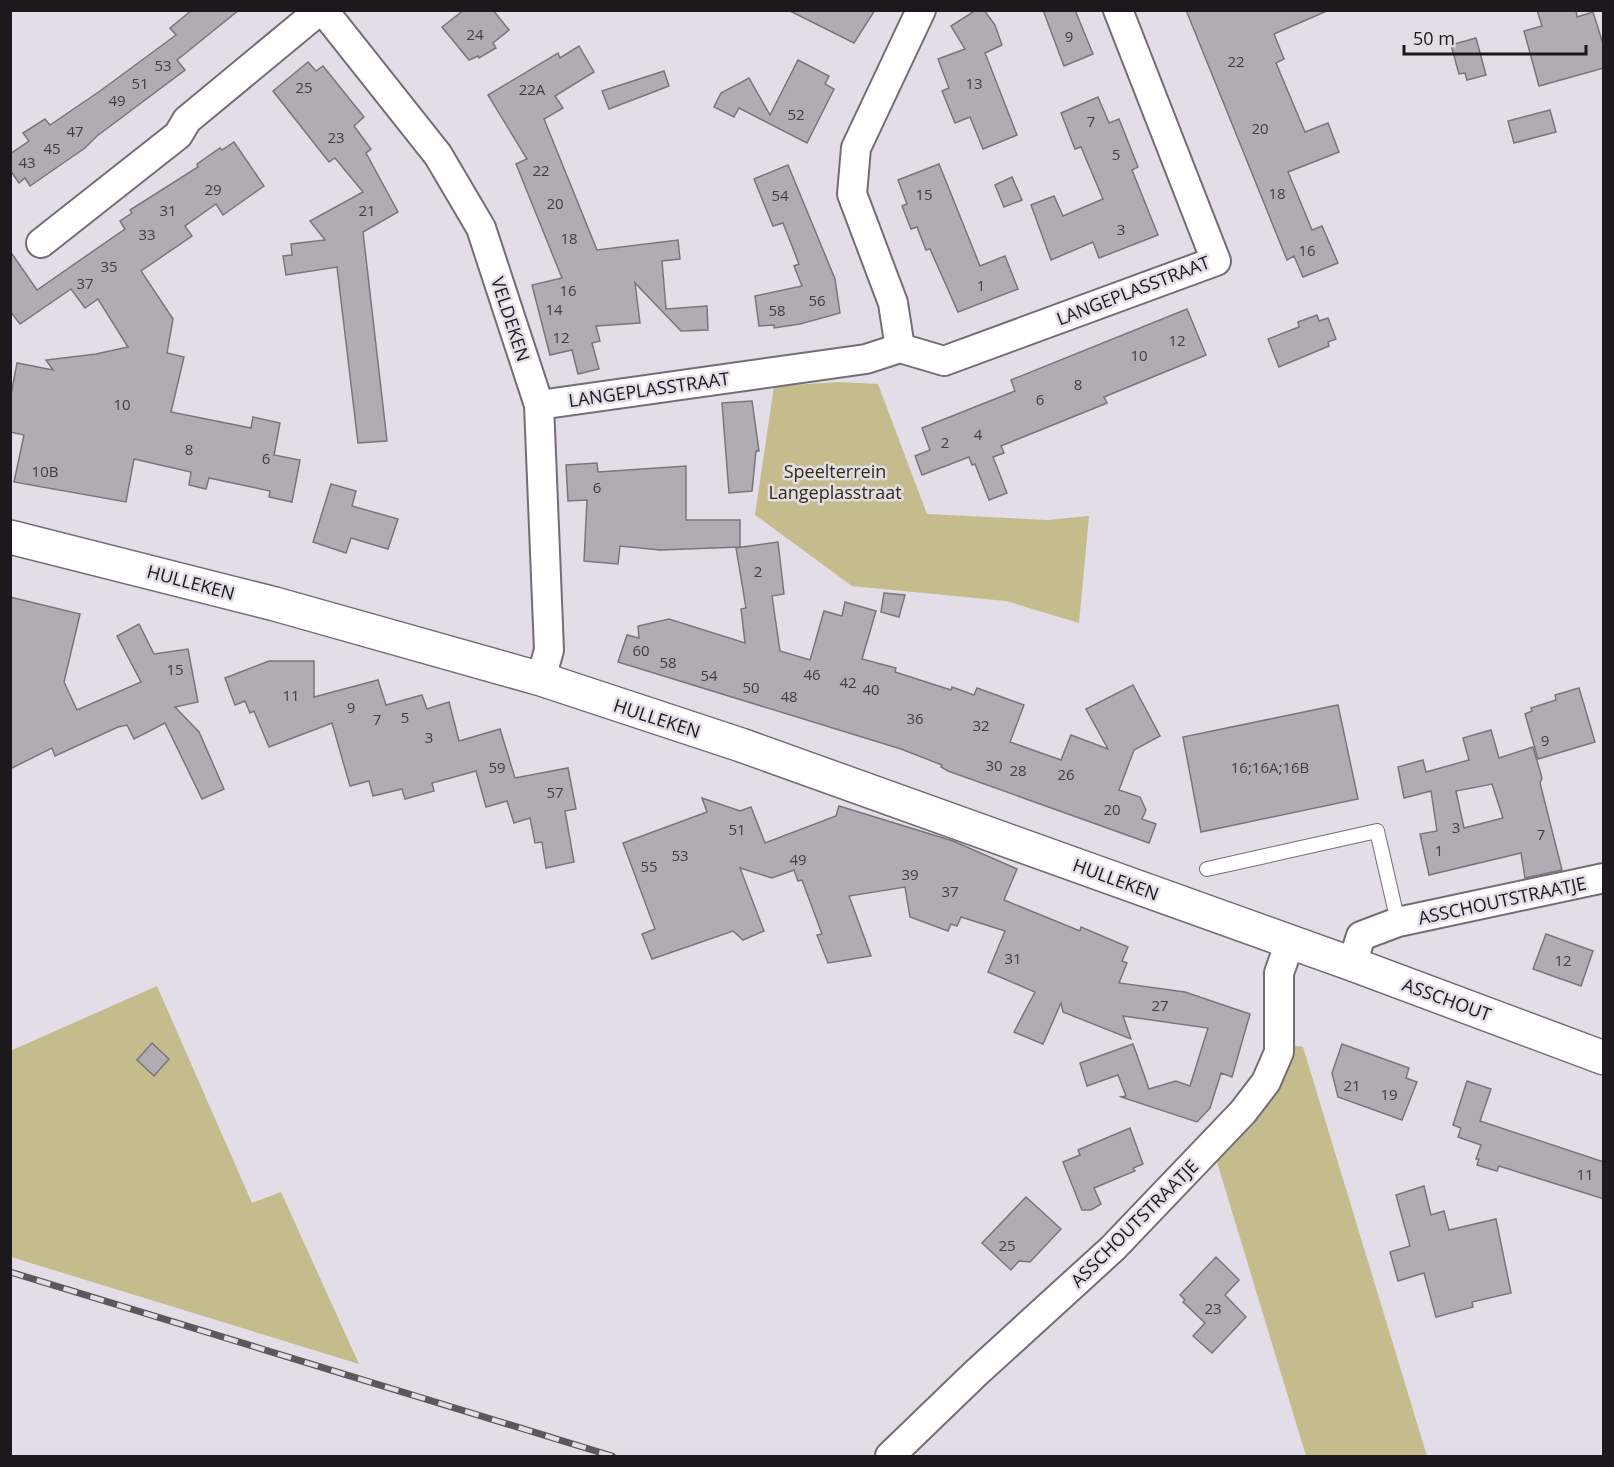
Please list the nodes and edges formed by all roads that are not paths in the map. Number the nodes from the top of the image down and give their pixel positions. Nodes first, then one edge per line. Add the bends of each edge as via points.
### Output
1 (321, 10) edge
2 (921, 10) edge
3 (1118, 10) edge
4 (41, 243) dead end
5 (900, 348) junction
6 (539, 405) junction
7 (10, 537) edge
8 (541, 679) junction
9 (1207, 869) dead end
10 (1604, 878) edge
11 (1398, 922) junction
12 (1290, 942) junction
13 (1352, 964) junction
14 (1604, 1058) edge
15 (890, 1456) edge

1 - 4 street, VELDEKEN via 187,120 178,135
1 - 6 street, VELDEKEN via 438,155 481,228
2 - 5 street via 856,148 852,194 893,303
3 - 5 street, LANGEPLASSTRAAT via 1216,261 944,361
5 - 6 street, LANGEPLASSTRAAT via 866,359
6 - 8 street, VELDEKEN via 549,650
7 - 8 main road, HULLEKEN via 275,604
8 - 12 main road, HULLEKEN via 741,745
9 - 11 lane via 1377,831
10 - 11 street, ASSCHOUTSTRAATJE
11 - 13 street, ASSCHOUTSTRAATJE via 1361,936
12 - 13 main road, ASSCHOUT
12 - 15 street, ASSCHOUTSTRAATJE via 1279,973 1279,1052 1266,1082 1243,1112 1113,1248
13 - 14 main road, ASSCHOUT

